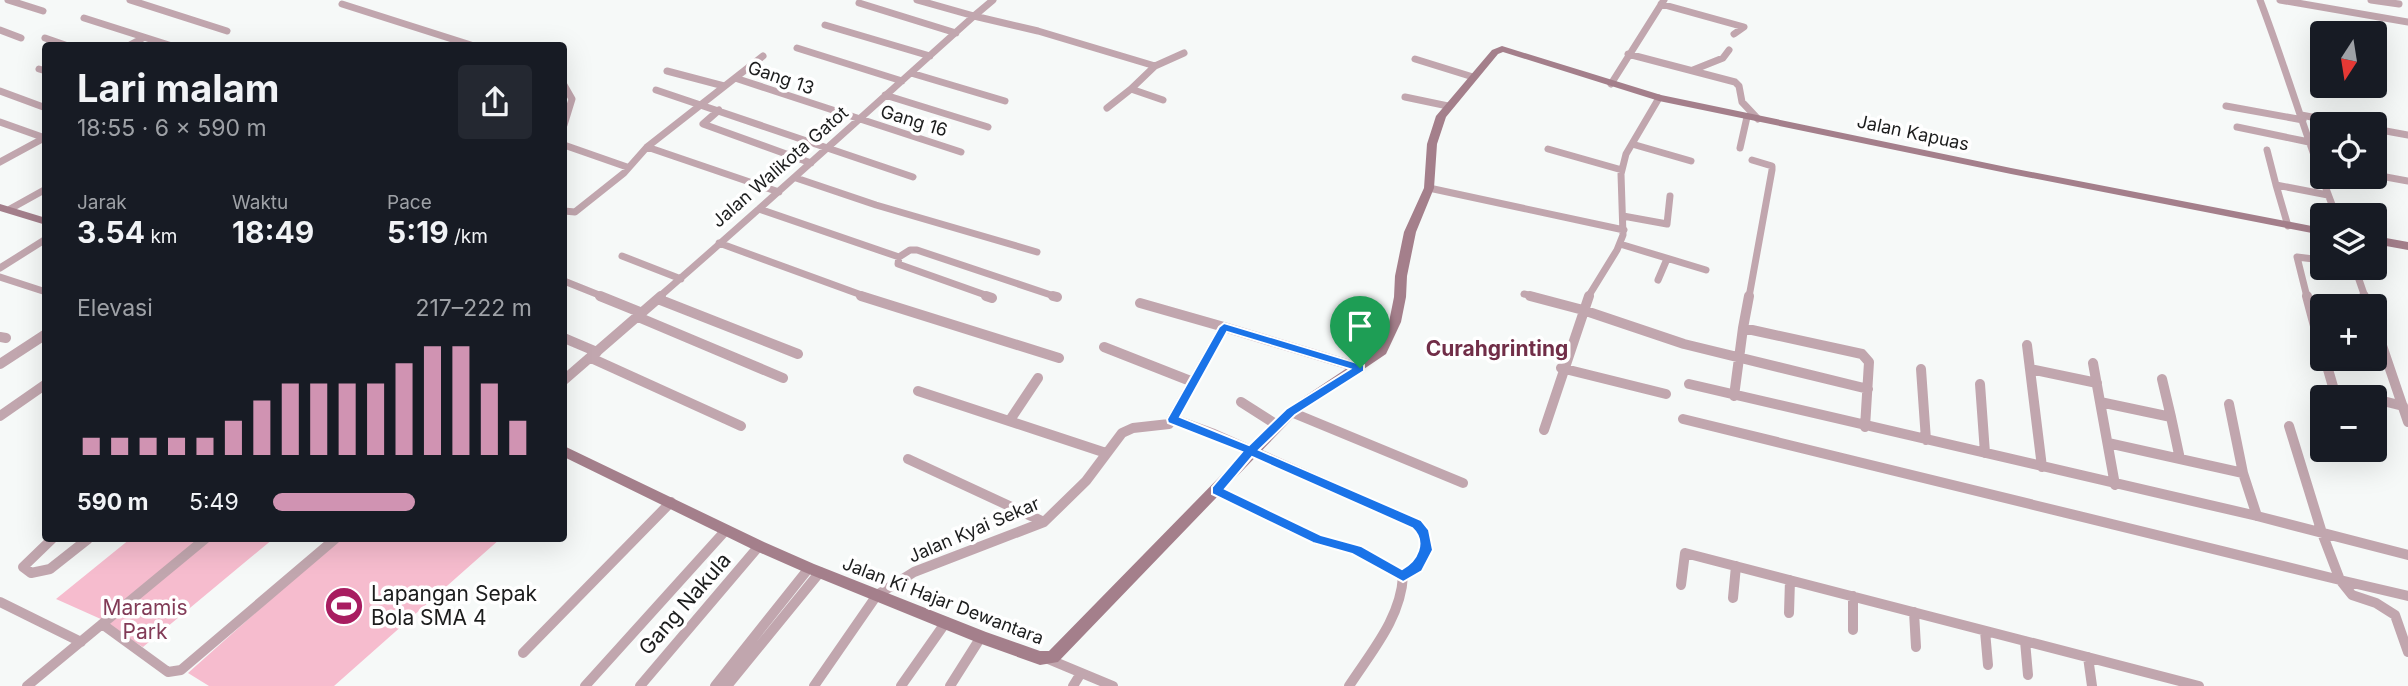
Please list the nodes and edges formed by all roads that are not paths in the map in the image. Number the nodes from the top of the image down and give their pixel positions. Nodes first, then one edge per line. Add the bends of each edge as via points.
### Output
1 (8, 0) edge
2 (130, 0) edge
3 (917, 0) edge
4 (993, 0) edge
5 (2260, 0) edge
6 (2280, 0) edge
7 (2371, 0) edge
8 (1662, 1) edge
9 (859, 3) dead end
10 (342, 4) dead end
11 (2399, 4) dead end
12 (43, 11) dead end
13 (974, 16) junction
14 (84, 18) dead end
15 (2408, 22) edge
16 (825, 25) dead end
17 (0, 30) edge
18 (228, 31) dead end
19 (956, 33) junction
20 (1734, 34) dead end
21 (21, 38) dead end
22 (45, 38) dead end
23 (142, 38) junction
24 (56, 42) edge
25 (135, 42) edge
26 (158, 42) edge
27 (461, 42) edge
28 (797, 48) dead end
29 (1502, 49) joint
30 (1729, 50) dead end
31 (1184, 52) dead end
32 (1628, 54) junction
33 (763, 56) dead end
34 (930, 56) junction
35 (1415, 59) dead end
36 (1155, 66) junction
37 (1693, 70) junction
38 (667, 71) dead end
39 (911, 73) junction
40 (1473, 76) junction
41 (735, 78) junction
42 (1614, 79) junction
43 (902, 81) junction
44 (724, 86) junction
45 (1130, 89) junction
46 (567, 90) edge
47 (656, 90) dead end
48 (0, 91) edge
49 (885, 95) junction
50 (1405, 97) dead end
51 (1659, 98) junction
52 (1163, 100) dead end
53 (1005, 101) dead end
54 (701, 105) junction
55 (42, 106) edge
56 (1448, 106) junction
57 (2226, 106) dead end
58 (1108, 108) dead end
59 (719, 110) junction
60 (567, 115) edge
61 (1752, 116) junction
62 (2302, 118) junction
63 (2310, 119) edge
64 (858, 120) junction
65 (0, 122) edge
66 (988, 127) dead end
67 (2237, 127) dead end
68 (2387, 131) edge
69 (2408, 135) edge
70 (42, 137) edge
71 (42, 140) edge
72 (2309, 142) joint
73 (1632, 144) junction
74 (567, 146) edge
75 (828, 146) junction
76 (647, 147) junction
77 (1740, 148) dead end
78 (1548, 149) dead end
79 (2267, 150) dead end
80 (961, 152) dead end
81 (1752, 160) dead end
82 (1691, 161) dead end
83 (0, 162) edge
84 (811, 163) junction
85 (627, 167) junction
86 (1622, 170) junction
87 (913, 177) dead end
88 (2387, 177) edge
89 (796, 178) junction
90 (2408, 181) edge
91 (2276, 185) junction
92 (1429, 188) junction
93 (2326, 189) edge
94 (42, 191) edge
95 (779, 192) junction
96 (2328, 195) junction
97 (1670, 196) dead end
98 (2331, 203) edge
99 (5, 208) edge
100 (759, 209) junction
101 (567, 211) edge
102 (1623, 216) junction
103 (42, 219) edge
104 (2288, 226) junction
105 (1624, 230) junction
106 (2310, 230) edge
107 (42, 242) edge
108 (2387, 242) edge
109 (719, 243) junction
110 (1620, 244) junction
111 (2408, 246) edge
112 (1037, 252) dead end
113 (622, 256) dead end
114 (899, 257) junction
115 (1667, 259) junction
116 (2310, 259) edge
117 (0, 268) edge
118 (1706, 270) dead end
119 (0, 277) edge
120 (681, 279) junction
121 (1658, 279) dead end
122 (567, 282) edge
123 (42, 291) edge
124 (1524, 294) dead end
125 (1057, 297) dead end
126 (992, 298) dead end
127 (658, 299) junction
128 (1140, 303) dead end
129 (2310, 307) edge
130 (1583, 310) junction
131 (640, 315) junction
132 (1224, 327) junction
133 (1743, 328) junction
134 (42, 338) edge
135 (567, 340) edge
136 (2027, 345) dead end
137 (1104, 347) dead end
138 (798, 354) dead end
139 (594, 355) junction
140 (1059, 358) dead end
141 (1739, 360) junction
142 (2387, 361) edge
143 (2093, 363) dead end
144 (0, 364) edge
145 (1360, 368) junction
146 (1561, 368) junction
147 (1921, 369) dead end
148 (2031, 369) junction
149 (567, 378) edge
150 (783, 378) dead end
151 (1038, 378) dead end
152 (2162, 379) dead end
153 (1193, 382) junction
154 (2097, 383) junction
155 (1689, 384) dead end
156 (1980, 384) dead end
157 (42, 387) edge
158 (1868, 390) junction
159 (918, 391) dead end
160 (1666, 394) dead end
161 (1734, 396) junction
162 (1241, 402) dead end
163 (2100, 402) junction
164 (2387, 402) edge
165 (2228, 404) dead end
166 (2403, 406) junction
167 (1291, 412) junction
168 (0, 416) edge
169 (2171, 417) junction
170 (1173, 419) junction
171 (1683, 419) dead end
172 (1010, 420) junction
173 (2408, 422) edge
174 (1277, 425) junction
175 (741, 426) dead end
176 (2289, 426) dead end
177 (1865, 427) junction
178 (1544, 430) dead end
179 (1926, 440) junction
180 (2108, 443) junction
181 (1250, 451) junction
182 (567, 452) edge
183 (1106, 453) junction
184 (1984, 453) junction
185 (908, 459) dead end
186 (2180, 459) junction
187 (2042, 467) junction
188 (2243, 472) junction
189 (1463, 484) dead end
190 (2115, 485) junction
191 (1216, 490) junction
192 (671, 502) junction
193 (2257, 516) junction
194 (1044, 522) junction
195 (726, 530) junction
196 (2322, 533) junction
197 (49, 542) edge
198 (84, 542) edge
199 (201, 542) edge
200 (331, 542) edge
201 (759, 547) junction
202 (2408, 555) edge
203 (1736, 566) junction
204 (815, 570) junction
205 (1403, 576) junction
206 (1790, 580) junction
207 (2340, 580) junction
208 (1681, 585) dead end
209 (877, 595) junction
210 (1853, 596) junction
211 (2408, 596) edge
212 (1733, 598) dead end
213 (0, 602) edge
214 (1914, 612) junction
215 (1789, 613) dead end
216 (946, 622) junction
217 (101, 625) junction
218 (1853, 630) dead end
219 (1985, 631) junction
220 (981, 637) junction
221 (758, 639) junction
222 (2025, 641) junction
223 (81, 642) junction
224 (1916, 647) dead end
225 (2408, 652) edge
226 (523, 653) dead end
227 (2088, 657) junction
228 (1048, 659) junction
229 (1988, 665) dead end
230 (1081, 673) junction
231 (2028, 675) dead end
232 (2162, 681) edge
233 (27, 686) edge
234 (585, 686) edge
235 (640, 686) edge
236 (715, 686) edge
237 (727, 686) edge
238 (814, 686) edge
239 (901, 686) edge
240 (950, 686) edge
241 (1073, 686) edge
242 (1113, 686) edge
243 (1349, 686) edge
244 (2092, 686) edge
245 (2199, 686) edge

1 - 12 street
2 - 18 street
3 - 13 street
4 - 13 street, Jalan Walikota Gatot
5 - 62 street
6 - 15 street
7 - 11 street
8 - 20 street via 1744,27
8 - 32 street
9 - 19 street
10 - 27 street
13 - 19 street, Jalan Walikota Gatot
13 - 36 street
14 - 23 street
16 - 34 street
17 - 21 street
19 - 34 street, Jalan Walikota Gatot
22 - 24 street
23 - 25 street
23 - 26 street
28 - 43 street
29 - 40 main road, Jalan Ki Hajar Dewantara
29 - 42 main road, Jalan Kapuas
30 - 37 street via 1723,58
31 - 36 street
32 - 37 street
32 - 42 street
33 - 41 street
34 - 39 street, Jalan Walikota Gatot
35 - 40 street
36 - 45 street
37 - 61 street via 1735,82
38 - 44 street
39 - 43 street, Jalan Walikota Gatot
39 - 53 street
40 - 56 main road, Jalan Ki Hajar Dewantara
41 - 44 street
41 - 64 street, Gang 13
42 - 51 main road, Jalan Kapuas
43 - 49 street, Jalan Walikota Gatot
44 - 54 street
45 - 52 street
45 - 58 street
46 - 60 street via 572,99
47 - 54 street
48 - 55 street
49 - 64 street, Jalan Walikota Gatot
49 - 66 street
50 - 56 street
51 - 61 main road, Jalan Kapuas
51 - 73 street
54 - 59 street
54 - 76 street
56 - 92 main road, Jalan Ki Hajar Dewantara via 1432,144
57 - 62 street
59 - 75 street
59 - 84 street via 703,124
61 - 77 street
61 - 104 main road, Jalan Kapuas
62 - 63 street
62 - 72 street
64 - 75 street, Jalan Walikota Gatot
64 - 80 street, Gang 16
65 - 70 street
67 - 72 street
68 - 69 street
71 - 83 street
73 - 82 street
73 - 86 street
74 - 85 street
75 - 84 street, Jalan Walikota Gatot
75 - 87 street
76 - 85 street
76 - 95 street
78 - 86 street
79 - 91 street
81 - 133 street via 1772,166 1772,170
84 - 89 street, Jalan Walikota Gatot
85 - 101 street via 575,212
86 - 102 street
88 - 90 street
89 - 95 street, Jalan Walikota Gatot
89 - 112 street
91 - 96 street
91 - 104 street
92 - 105 street
92 - 145 main road, Jalan Ki Hajar Dewantara via 1410,232 1401,297 1389,338 1382,351
93 - 96 street
94 - 99 street
95 - 100 street, Jalan Walikota Gatot
96 - 98 street
97 - 102 street via 1667,224
99 - 103 main road
100 - 109 street, Jalan Walikota Gatot
100 - 114 street
102 - 105 street
104 - 106 main road, Jalan Kapuas
105 - 110 street
107 - 117 street
108 - 111 main road
109 - 120 street, Jalan Walikota Gatot
109 - 140 street via 859,295
110 - 115 street
110 - 130 street
113 - 120 street
114 - 125 street via 917,250
114 - 126 street via 898,264
115 - 118 street
115 - 121 street
116 - 129 street via 2297,257
119 - 123 street
120 - 127 street, Jalan Walikota Gatot
122 - 131 street
124 - 130 street
127 - 131 street, Jalan Walikota Gatot
127 - 138 street
128 - 132 street
130 - 141 street
130 - 146 street
131 - 139 street, Jalan Walikota Gatot
131 - 150 street
132 - 145 street
132 - 153 street
133 - 141 street
133 - 158 street via 1862,354 1869,362
134 - 144 street
135 - 139 street
136 - 148 street
137 - 153 street
139 - 149 street, Jalan Walikota Gatot
139 - 175 street
141 - 158 street
141 - 161 street
142 - 166 street
143 - 154 street
145 - 167 main road, Jalan Ki Hajar Dewantara
146 - 160 street
146 - 178 street
147 - 179 street
148 - 154 street
148 - 187 street
151 - 172 street
152 - 169 street
153 - 170 street
154 - 163 street
155 - 161 street
156 - 184 street
157 - 168 street
158 - 177 street
159 - 172 street
161 - 177 street
162 - 174 street
163 - 169 street
163 - 180 street
164 - 166 street
165 - 188 street
166 - 173 street
167 - 174 main road, Jalan Ki Hajar Dewantara
167 - 189 street
169 - 186 street
170 - 181 street
170 - 183 street, Jalan Kyai Sekar via 1164,427 1129,428
171 - 207 street
172 - 183 street
174 - 181 main road, Jalan Ki Hajar Dewantara
176 - 196 street
177 - 179 street
179 - 184 street
180 - 186 street
180 - 190 street
181 - 191 main road, Jalan Ki Hajar Dewantara
181 - 205 street via 1416,524 1423,530 1427,550 1418,567
182 - 192 main road, Jalan Ki Hajar Dewantara
183 - 194 street, Jalan Kyai Sekar via 1086,481
184 - 187 street
185 - 194 street
186 - 188 street
187 - 190 street
188 - 193 street
190 - 193 street
191 - 205 street via 1318,540 1356,550
191 - 228 main road, Jalan Ki Hajar Dewantara via 1073,639
192 - 195 main road, Jalan Ki Hajar Dewantara
192 - 226 street
193 - 196 street
194 - 209 street, Jalan Kyai Sekar via 914,572
195 - 201 main road, Jalan Ki Hajar Dewantara
195 - 234 street
196 - 202 street
196 - 207 street
197 - 198 street via 23,567 31,573 50,569
199 - 217 street
200 - 217 street via 181,670 168,672
201 - 204 main road, Jalan Ki Hajar Dewantara
201 - 235 street, Gang Nakula
203 - 206 street
203 - 208 street via 1685,553
203 - 212 street
204 - 209 main road, Jalan Ki Hajar Dewantara
204 - 221 street
205 - 243 street via 1394,614
206 - 210 street
206 - 215 street
207 - 211 street
207 - 225 street via 2352,595 2395,615
209 - 216 main road, Jalan Ki Hajar Dewantara
209 - 238 street
210 - 214 street
210 - 218 street
213 - 223 street
214 - 219 street
214 - 224 street
216 - 220 main road, Jalan Ki Hajar Dewantara
216 - 239 street
217 - 223 street
219 - 222 street
219 - 229 street
220 - 228 main road, Jalan Ki Hajar Dewantara
220 - 240 street
221 - 236 street
221 - 237 street
222 - 227 street
222 - 231 street
223 - 233 street
227 - 232 street
227 - 244 street
228 - 230 street
230 - 241 street
230 - 242 street
232 - 245 street

